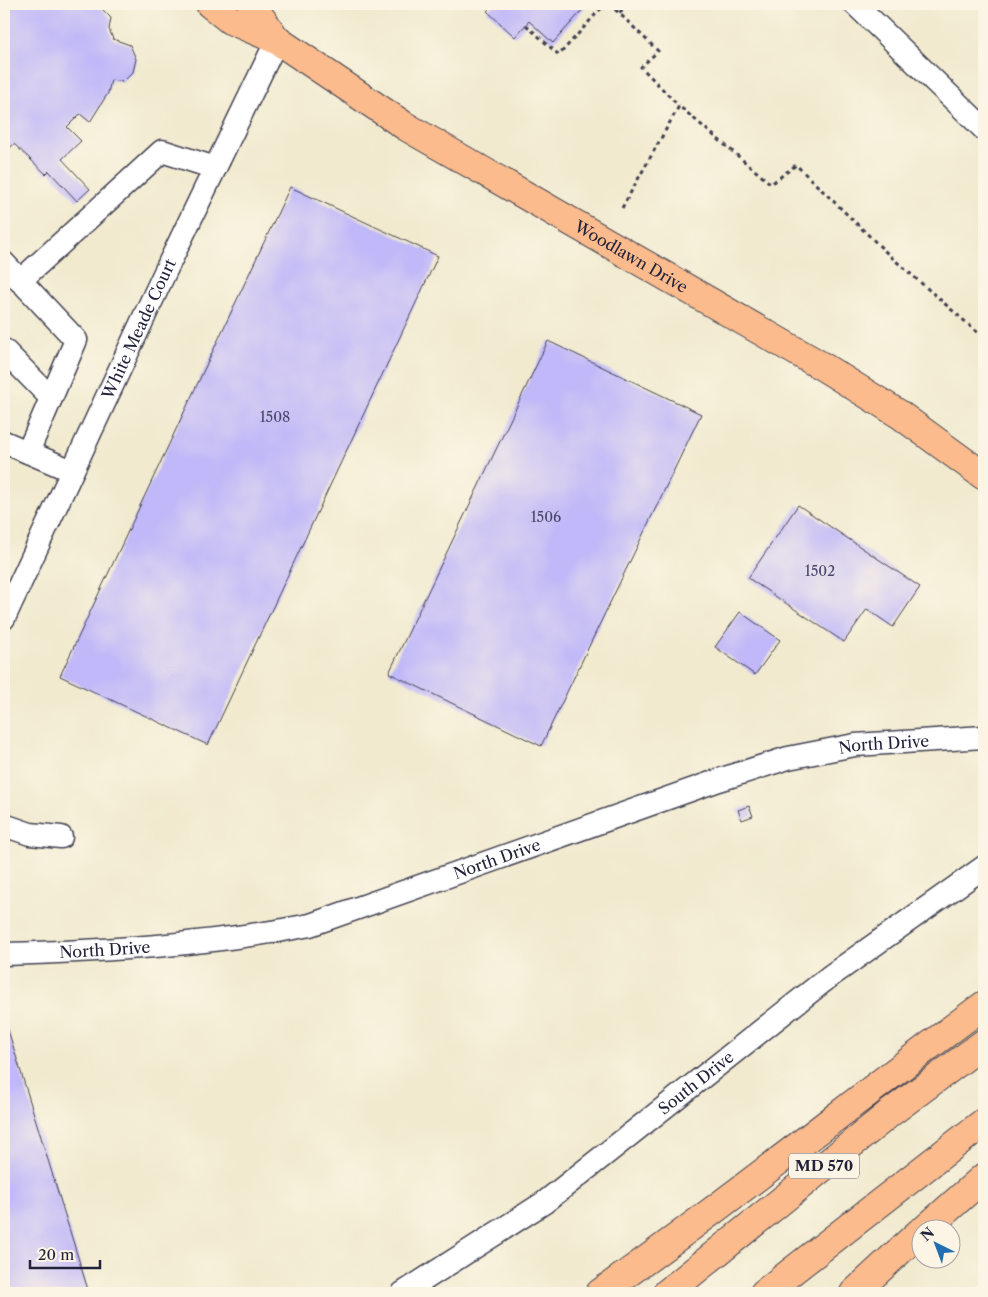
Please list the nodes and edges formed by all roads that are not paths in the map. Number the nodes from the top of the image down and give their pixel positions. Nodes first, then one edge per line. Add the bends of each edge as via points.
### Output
1 (210, 4) edge
2 (251, 4) edge
3 (855, 4) edge
4 (277, 40) junction
5 (984, 129) edge
6 (215, 168) junction
7 (4, 263) edge
8 (20, 281) junction
9 (4, 350) edge
10 (51, 398) junction
11 (4, 442) edge
12 (28, 452) junction
13 (72, 471) junction
14 (984, 476) edge
15 (4, 618) edge
16 (984, 737) edge
17 (4, 825) edge
18 (61, 837) dead end
19 (984, 867) edge
20 (4, 954) edge
21 (984, 1005) edge
22 (984, 1043) edge
23 (984, 1122) edge
24 (984, 1177) edge
25 (935, 1220) edge
26 (910, 1241) edge
27 (403, 1293) edge
28 (600, 1293) edge
29 (667, 1293) edge
30 (764, 1293) edge
31 (854, 1293) edge

1 - 4 main road, Woodlawn Drive via 230,20
2 - 4 main road, Woodlawn Drive
3 - 5 street
4 - 6 street, White Meade Court
4 - 14 main road, Woodlawn Drive via 405,126 900,414
6 - 8 street via 162,151
6 - 13 street, White Meade Court
7 - 8 street
8 - 10 street via 76,340
9 - 10 street
10 - 12 street
11 - 12 street
12 - 13 street
13 - 15 street, White Meade Court
16 - 20 street, North Drive via 855,745 788,758 310,925 200,943
17 - 18 street via 30,834
19 - 27 street, South Drive via 829,977 545,1202
21 - 28 main road via 663,1249
22 - 29 main road, MD 570 via 890,1113
23 - 30 main road
24 - 25 main road
26 - 31 main road

